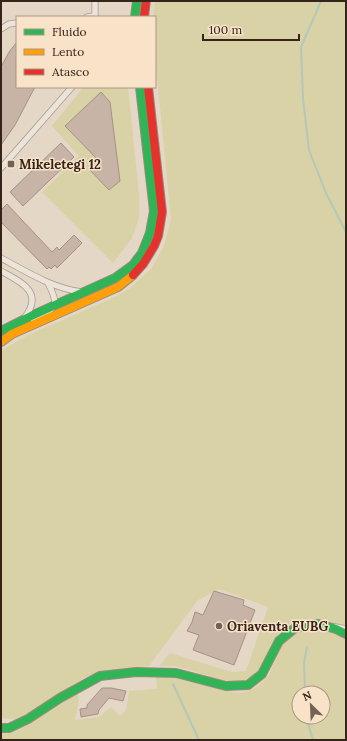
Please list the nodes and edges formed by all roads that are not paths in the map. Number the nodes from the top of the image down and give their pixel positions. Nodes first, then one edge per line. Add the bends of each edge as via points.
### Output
1 (95, 1) edge
2 (137, 1) edge
3 (146, 1) edge
4 (95, 16) edge
5 (135, 16) edge
6 (144, 16) edge
7 (16, 23) edge
8 (1, 29) edge
9 (71, 88) edge
10 (140, 88) edge
11 (148, 88) edge
12 (1, 168) edge
13 (1, 258) edge
14 (1, 271) edge
15 (48, 283) junction
16 (84, 292) junction
17 (55, 305) junction
18 (24, 318) junction
19 (27, 328) junction
20 (1, 331) edge
21 (1, 342) edge
22 (318, 624) junction
23 (346, 629) edge
24 (346, 634) edge
25 (1, 728) edge

1 - 4 street
2 - 5 main road
3 - 6 main road
7 - 8 street
9 - 12 street
10 - 16 main road via 154,211 151,229 144,250 133,265 116,278
11 - 19 main road via 162,212 160,230 153,251 133,277 118,287
13 - 15 street
14 - 18 street via 21,283 30,292 32,306
15 - 16 street
15 - 17 street via 56,300
16 - 17 main road
17 - 18 main road
17 - 19 street
18 - 20 main road
19 - 21 main road
22 - 23 street
22 - 24 main road
22 - 25 main road via 295,628 279,641 262,674 248,685 226,686 176,673 136,672 100,676 28,719 9,728

